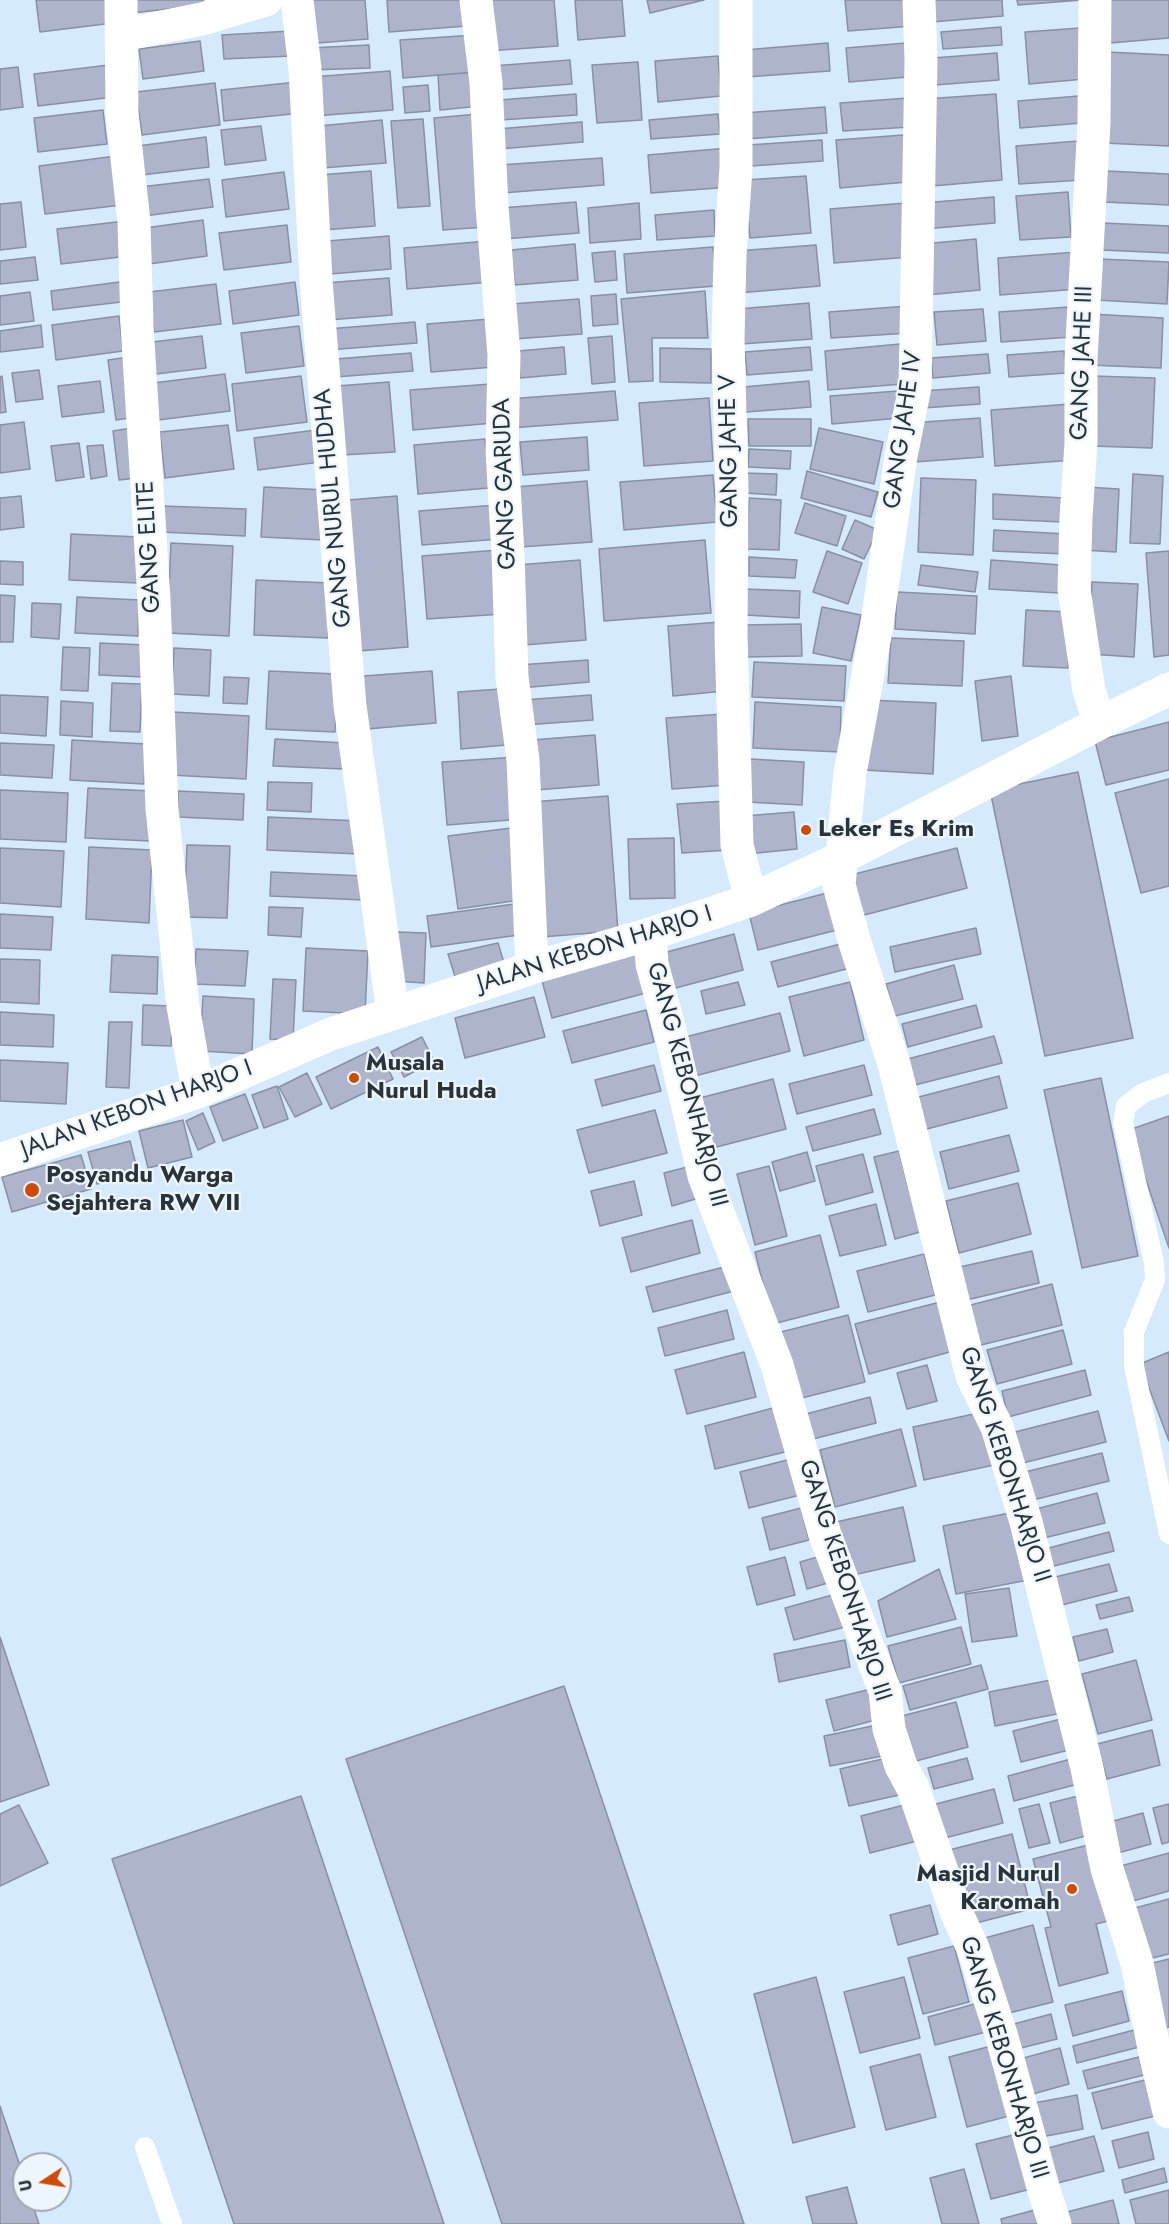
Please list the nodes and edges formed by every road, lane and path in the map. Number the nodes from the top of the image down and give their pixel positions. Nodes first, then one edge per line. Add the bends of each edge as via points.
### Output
1 (121, 0) edge
2 (266, 0) edge
3 (297, 0) edge
4 (476, 0) edge
5 (736, 0) edge
6 (919, 0) edge
7 (1095, 0) edge
8 (122, 34) junction
9 (1169, 689) edge
10 (1100, 723) junction
11 (843, 857) junction
12 (751, 900) junction
13 (650, 934) junction
14 (532, 968) junction
15 (393, 1013) junction
16 (1169, 1083) edge
17 (198, 1092) junction
18 (0, 1160) edge
19 (1169, 1532) edge
20 (1169, 2112) edge
21 (145, 2147) dead end
22 (172, 2224) edge
23 (1055, 2224) edge

1 - 8 street, GANG ELITE
2 - 8 street via 202,19
3 - 15 street, GANG NURUL HUDHA via 350,706
4 - 14 street, GANG GARUDA via 486,83 504,355 502,452 512,677 524,760
5 - 12 street, GANG JAHE V via 736,168 728,339 731,635 737,845
6 - 11 street, GANG JAHE IV via 915,387 850,773
7 - 10 street, GANG JAHE III via 1094,123 1074,589 1089,691
8 - 17 street, GANG ELITE via 122,113 135,222 162,809 183,1006
9 - 10 street, JALAN KEBON HARJO I
10 - 11 street, JALAN KEBON HARJO I
11 - 12 street, JALAN KEBON HARJO I
11 - 20 street, GANG KEBONHARJO II via 839,885 894,1064 972,1376 997,1427 1026,1522 1088,1768 1107,1869 1137,1963
12 - 13 street, JALAN KEBON HARJO I
13 - 14 street, JALAN KEBON HARJO I
13 - 23 street, GANG KEBONHARJO III via 652,964 704,1176 777,1365 825,1535 885,1691 889,1730 977,1959
14 - 15 street, JALAN KEBON HARJO I
15 - 17 street, JALAN KEBON HARJO I via 331,1034
16 - 19 lane via 1143,1093 1125,1106 1123,1123 1155,1280 1134,1332 1134,1366
17 - 18 street, JALAN KEBON HARJO I
21 - 22 lane

